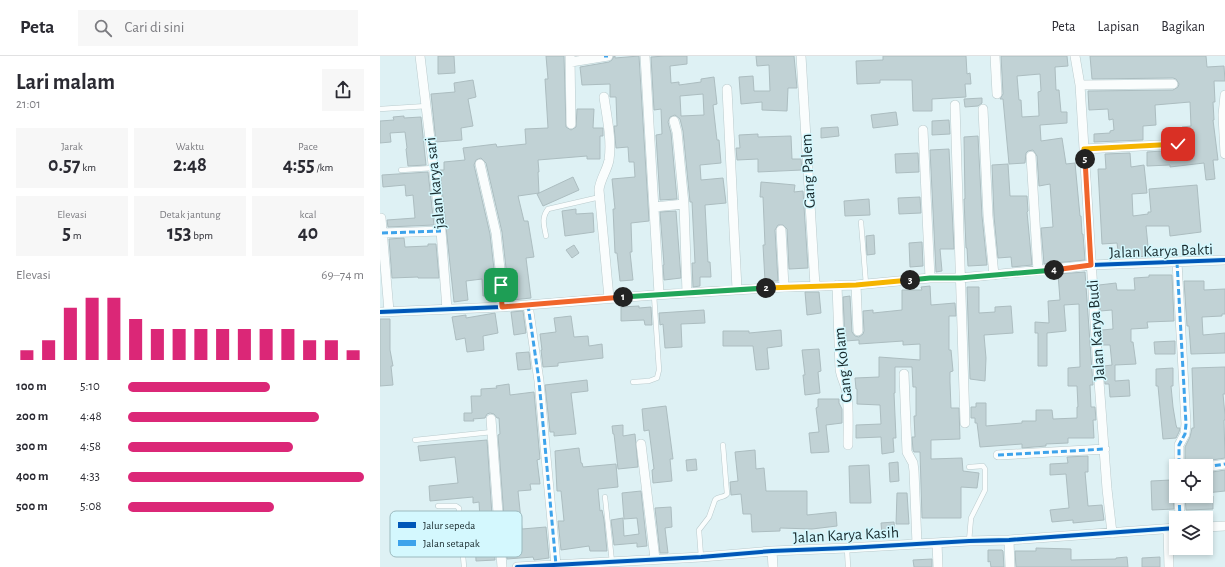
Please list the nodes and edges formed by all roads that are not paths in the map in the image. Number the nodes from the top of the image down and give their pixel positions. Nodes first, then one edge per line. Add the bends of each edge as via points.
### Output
1 (420, 56) edge
2 (604, 56) edge
3 (608, 56) edge
4 (645, 56) edge
5 (801, 56) edge
6 (995, 56) edge
7 (1074, 56) edge
8 (570, 59) edge
9 (1173, 84) dead end
10 (1080, 85) junction
11 (727, 89) dead end
12 (997, 94) dead end
13 (1225, 95) edge
14 (604, 97) dead end
15 (955, 105) dead end
16 (427, 106) junction
17 (380, 109) edge
18 (983, 109) dead end
19 (674, 122) dead end
20 (571, 124) dead end
21 (922, 130) dead end
22 (1178, 144) dead end
23 (1084, 149) junction
24 (1225, 154) edge
25 (1031, 156) dead end
26 (480, 164) dead end
27 (434, 168) junction
28 (401, 170) dead end
29 (600, 197) junction
30 (684, 204) junction
31 (654, 207) junction
32 (381, 218) edge
33 (861, 222) dead end
34 (781, 230) dead end
35 (441, 231) junction
36 (382, 233) junction
37 (546, 236) dead end
38 (1225, 260) edge
39 (1177, 262) junction
40 (1091, 265) junction
41 (1038, 271) junction
42 (994, 275) junction
43 (930, 278) junction
44 (960, 278) junction
45 (866, 284) junction
46 (856, 285) junction
47 (815, 286) junction
48 (837, 286) junction
49 (784, 287) junction
50 (737, 289) junction
51 (686, 292) junction
52 (657, 294) junction
53 (609, 298) junction
54 (528, 305) junction
55 (502, 307) junction
56 (447, 309) junction
57 (389, 311) edge
58 (858, 331) dead end
59 (904, 374) dead end
60 (633, 382) dead end
61 (491, 419) dead end
62 (965, 423) dead end
63 (492, 432) junction
64 (415, 440) dead end
65 (641, 444) dead end
66 (723, 445) dead end
67 (848, 445) dead end
68 (1105, 449) junction
69 (998, 455) dead end
70 (1179, 459) edge
71 (1225, 464) edge
72 (1213, 466) edge
73 (969, 467) dead end
74 (605, 497) dead end
75 (438, 506) dead end
76 (459, 511) edge
77 (498, 511) edge
78 (1225, 526) edge
79 (1213, 527) edge
80 (1169, 529) edge
81 (1112, 533) junction
82 (1009, 540) junction
83 (969, 541) junction
84 (937, 543) junction
85 (917, 544) junction
86 (846, 548) junction
87 (772, 551) junction
88 (1170, 555) edge
89 (463, 557) edge
90 (501, 557) edge
91 (701, 557) junction
92 (654, 559) junction
93 (612, 562) junction
94 (671, 562) edge
95 (556, 565) junction
96 (464, 567) edge
97 (502, 567) edge
98 (517, 567) edge
99 (773, 567) edge
100 (848, 567) edge
101 (938, 567) edge
102 (1010, 567) edge
103 (1169, 567) edge

1 - 16 street, jalan karya sari
2 - 3 street
2 - 8 street
4 - 31 street
5 - 47 street, Gang Palem
6 - 12 street
7 - 10 street, Jalan Karya Budi
8 - 20 street
9 - 10 street
10 - 23 street, Jalan Karya Budi
11 - 50 street
13 - 24 street
14 - 29 street via 609,160 599,185
15 - 44 street
16 - 17 lane
16 - 27 street, jalan karya sari
18 - 42 street via 988,216
19 - 30 street
21 - 43 street
22 - 23 street
23 - 40 street, Jalan Karya Budi
25 - 41 street
26 - 55 street via 497,244
27 - 28 lane
27 - 35 street, jalan karya sari
29 - 37 lane via 548,209 544,214
29 - 53 street
30 - 31 street
30 - 51 street
31 - 52 street
32 - 36 street
33 - 45 lane
34 - 49 street
35 - 36 street
35 - 56 street, jalan karya sari
36 - 57 street
38 - 39 street, Jalan Karya Bakti
39 - 40 street, Jalan Karya Bakti
39 - 70 street via 1186,424 1179,445
40 - 41 street, Jalan Karya Bakti
40 - 68 street, Jalan Karya Budi
41 - 42 street, Jalan Karya Bakti
42 - 44 street, Jalan Karya Bakti
43 - 44 street, Jalan Karya Bakti
43 - 45 street, Jalan Karya Bakti
44 - 62 street
45 - 46 street, Jalan Karya Bakti
46 - 48 street, Jalan Karya Bakti
46 - 58 street
47 - 48 street, Jalan Karya Bakti
47 - 49 street, Jalan Karya Bakti
48 - 67 street, Gang Kolam via 840,369 847,397
49 - 50 street, Jalan Karya Bakti
50 - 51 street, Jalan Karya Bakti
51 - 52 street, Jalan Karya Bakti
52 - 53 street, Jalan Karya Bakti
52 - 60 lane via 657,378
53 - 54 street, Jalan Karya Bakti
54 - 55 street, Jalan Karya Bakti
54 - 95 street via 539,381
55 - 56 street, Jalan Karya Bakti
56 - 57 street, Jalan Karya Bakti
59 - 85 street via 907,452 914,470
61 - 63 street
63 - 64 lane
63 - 77 street
65 - 92 street
66 - 91 lane via 727,495 716,498 709,517 699,530
68 - 69 street
68 - 81 street, Jalan Karya Budi
71 - 72 street
73 - 83 lane via 983,466 985,490 971,518
74 - 93 lane
75 - 76 lane via 456,506
78 - 79 street
80 - 81 street, Jalan Karya Kasih
81 - 82 street, Jalan Karya Kasih
82 - 83 street, Jalan Karya Kasih
82 - 102 street
83 - 84 street, Jalan Karya Kasih
84 - 85 street, Jalan Karya Kasih
84 - 101 street
85 - 86 street, Jalan Karya Kasih
86 - 87 street, Jalan Karya Kasih
86 - 100 lane
87 - 91 street, Jalan Karya Kasih
87 - 99 street
88 - 103 street
89 - 96 lane
90 - 97 street
91 - 94 street, Jalan Karya Kasih
92 - 93 street, Jalan Karya Kasih
92 - 94 street, Jalan Karya Kasih
93 - 95 street, Jalan Karya Kasih
95 - 98 street, Jalan Karya Kasih

